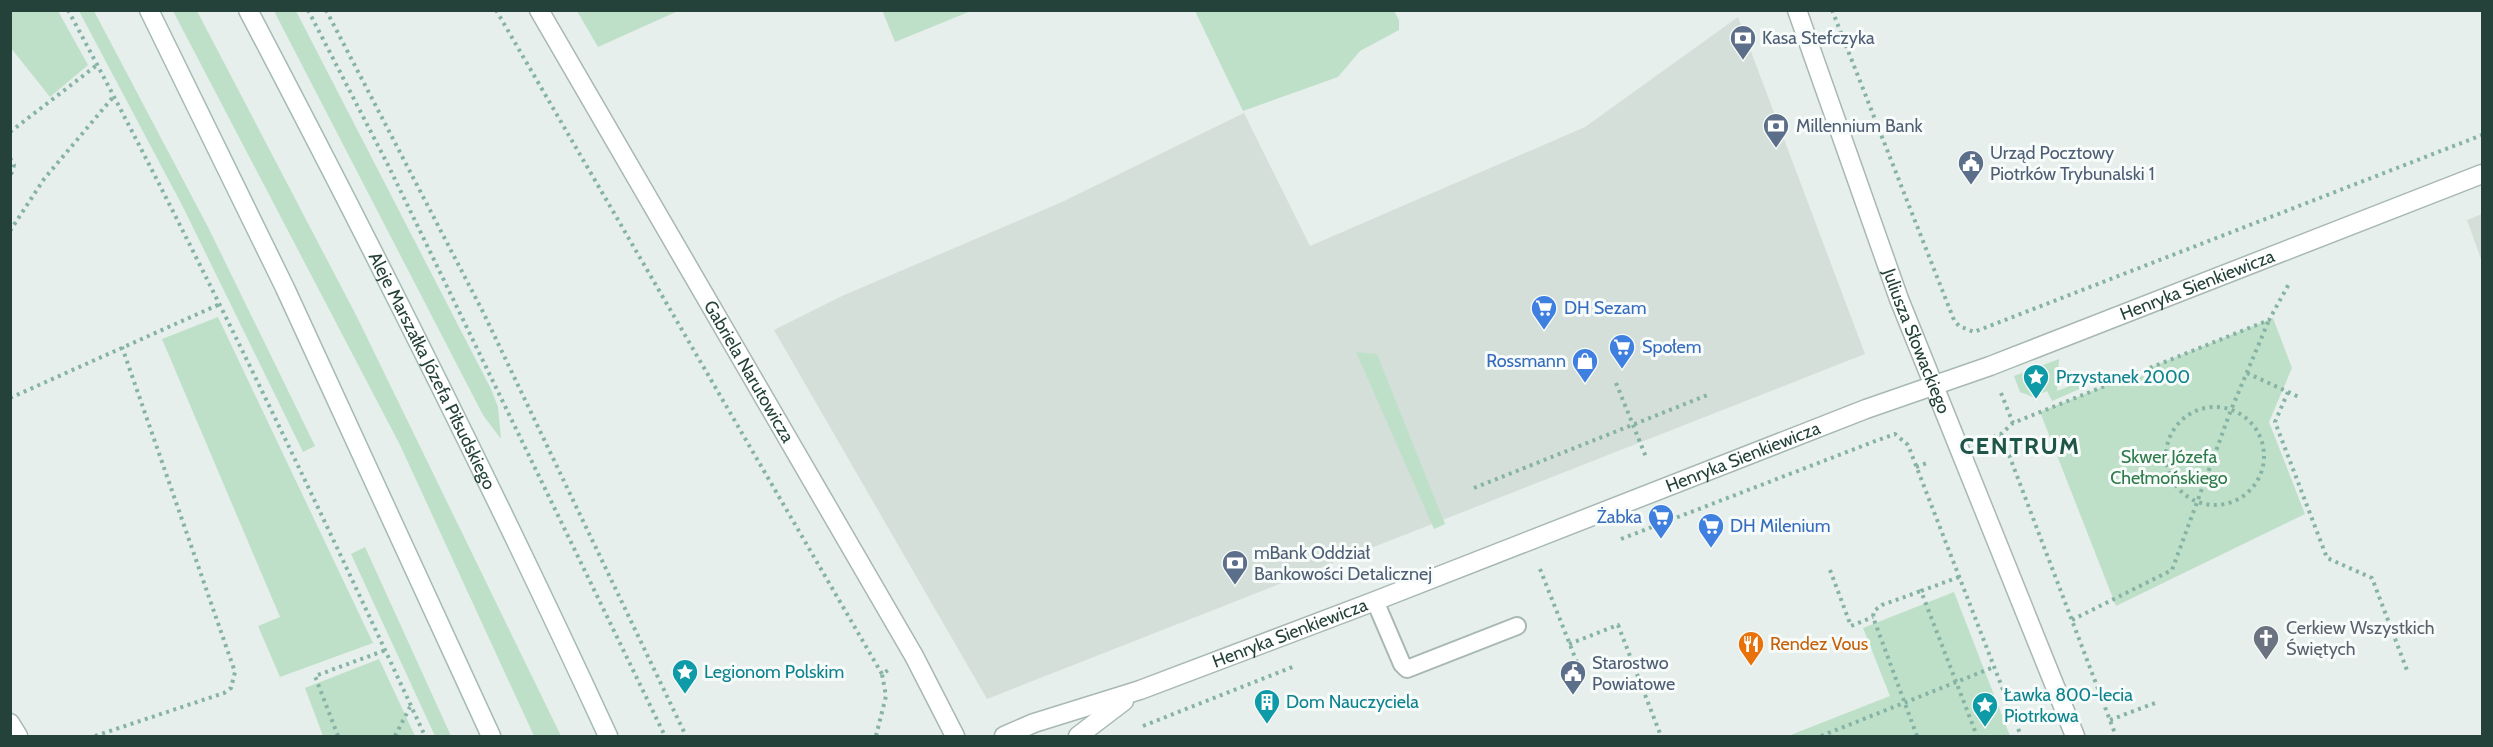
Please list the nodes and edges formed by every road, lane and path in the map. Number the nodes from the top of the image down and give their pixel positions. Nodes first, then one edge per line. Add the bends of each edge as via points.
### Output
1 (68, 10) edge
2 (149, 10) edge
3 (248, 10) edge
4 (308, 10) edge
5 (326, 10) edge
6 (496, 10) edge
7 (539, 10) edge
8 (1797, 10) edge
9 (1832, 10) edge
10 (97, 65) junction
11 (114, 96) junction
12 (11, 132) edge
13 (2482, 135) edge
14 (10, 158) edge
15 (2482, 174) edge
16 (10, 178) edge
17 (10, 231) edge
18 (2301, 277) dead end
19 (220, 304) junction
20 (2269, 320) junction
21 (123, 347) junction
22 (2247, 373) junction
23 (1997, 382) dead end
24 (1616, 383) dead end
25 (1933, 386) junction
26 (2288, 392) junction
27 (1710, 394) dead end
28 (10, 398) edge
29 (2301, 398) dead end
30 (2231, 410) junction
31 (2013, 423) junction
32 (1633, 424) junction
33 (2001, 434) junction
34 (1878, 440) dead end
35 (1985, 440) dead end
36 (1646, 457) dead end
37 (1930, 462) dead end
38 (1916, 467) junction
39 (1474, 488) dead end
40 (2198, 502) junction
41 (1540, 568) dead end
42 (1830, 570) dead end
43 (1959, 577) junction
44 (1921, 591) junction
45 (1375, 601) junction
46 (1873, 617) junction
47 (2072, 620) junction
48 (1517, 626) dead end
49 (1569, 644) junction
50 (386, 650) junction
51 (1994, 668) junction
52 (1580, 670) dead end
53 (2408, 673) dead end
54 (882, 674) dead end
55 (1956, 683) junction
56 (1140, 690) junction
57 (1905, 703) junction
58 (2154, 703) dead end
59 (411, 706) junction
60 (2110, 720) junction
61 (10, 723) edge
62 (18, 736) edge
63 (95, 736) edge
64 (338, 736) edge
65 (395, 736) edge
66 (425, 736) edge
67 (491, 736) edge
68 (608, 736) edge
69 (665, 736) edge
70 (686, 736) edge
71 (955, 736) edge
72 (1004, 736) edge
73 (1078, 736) edge
74 (1661, 736) edge
75 (1821, 736) edge
76 (1917, 736) edge
77 (1977, 736) edge
78 (2020, 736) edge
79 (2075, 736) edge
80 (2116, 736) edge

1 - 10 path
2 - 67 street via 285,288
3 - 68 street, Aleje Marszałka Józefa Piłsudskiego via 371,243
4 - 69 path via 393,176
5 - 70 path via 483,312
6 - 54 path
7 - 71 street, Gabriela Narutowicza via 914,656
8 - 25 street, Juliusza Słowackiego
9 - 13 path via 1954,320 1967,331 1974,332
10 - 11 path
10 - 12 path
11 - 17 path via 44,180
11 - 19 path
14 - 16 path via 14,165
15 - 25 street, Henryka Sienkiewicza
18 - 20 path via 2290,281
19 - 21 path
19 - 50 path
20 - 22 path
20 - 31 path
21 - 28 path
21 - 63 path via 235,680 224,693
22 - 26 path
22 - 30 path
23 - 31 path
24 - 32 path
25 - 45 street, Henryka Sienkiewicza
25 - 79 street, Juliusza Słowackiego
26 - 29 path
26 - 53 path via 2275,422 2327,558 2372,578
27 - 32 path
30 - 40 path
30 - 40 path via 2244,417 2260,439 2263,453 2258,480 2244,495 2225,504
30 - 40 path via 2215,407 2190,415 2172,432 2166,448 2166,465 2172,481 2182,494
31 - 33 path
32 - 36 path
32 - 39 path
33 - 35 path
33 - 47 path
34 - 38 path via 1895,434 1901,437
37 - 38 path
38 - 43 path
40 - 47 path via 2172,570
41 - 49 path
42 - 46 path via 1851,626
43 - 44 path
43 - 51 path
44 - 46 path via 1882,605
44 - 55 path
45 - 48 lane via 1407,669
45 - 56 street, Henryka Sienkiewicza
46 - 57 path
47 - 60 path
49 - 52 path
49 - 74 path via 1618,625
50 - 59 path
50 - 64 path via 315,676
51 - 55 path
51 - 78 path
55 - 57 path
55 - 77 path
56 - 72 street, Henryka Sienkiewicza
56 - 73 street
57 - 75 path
57 - 76 path
58 - 60 path
59 - 65 path
59 - 66 path
60 - 80 path
61 - 62 street

